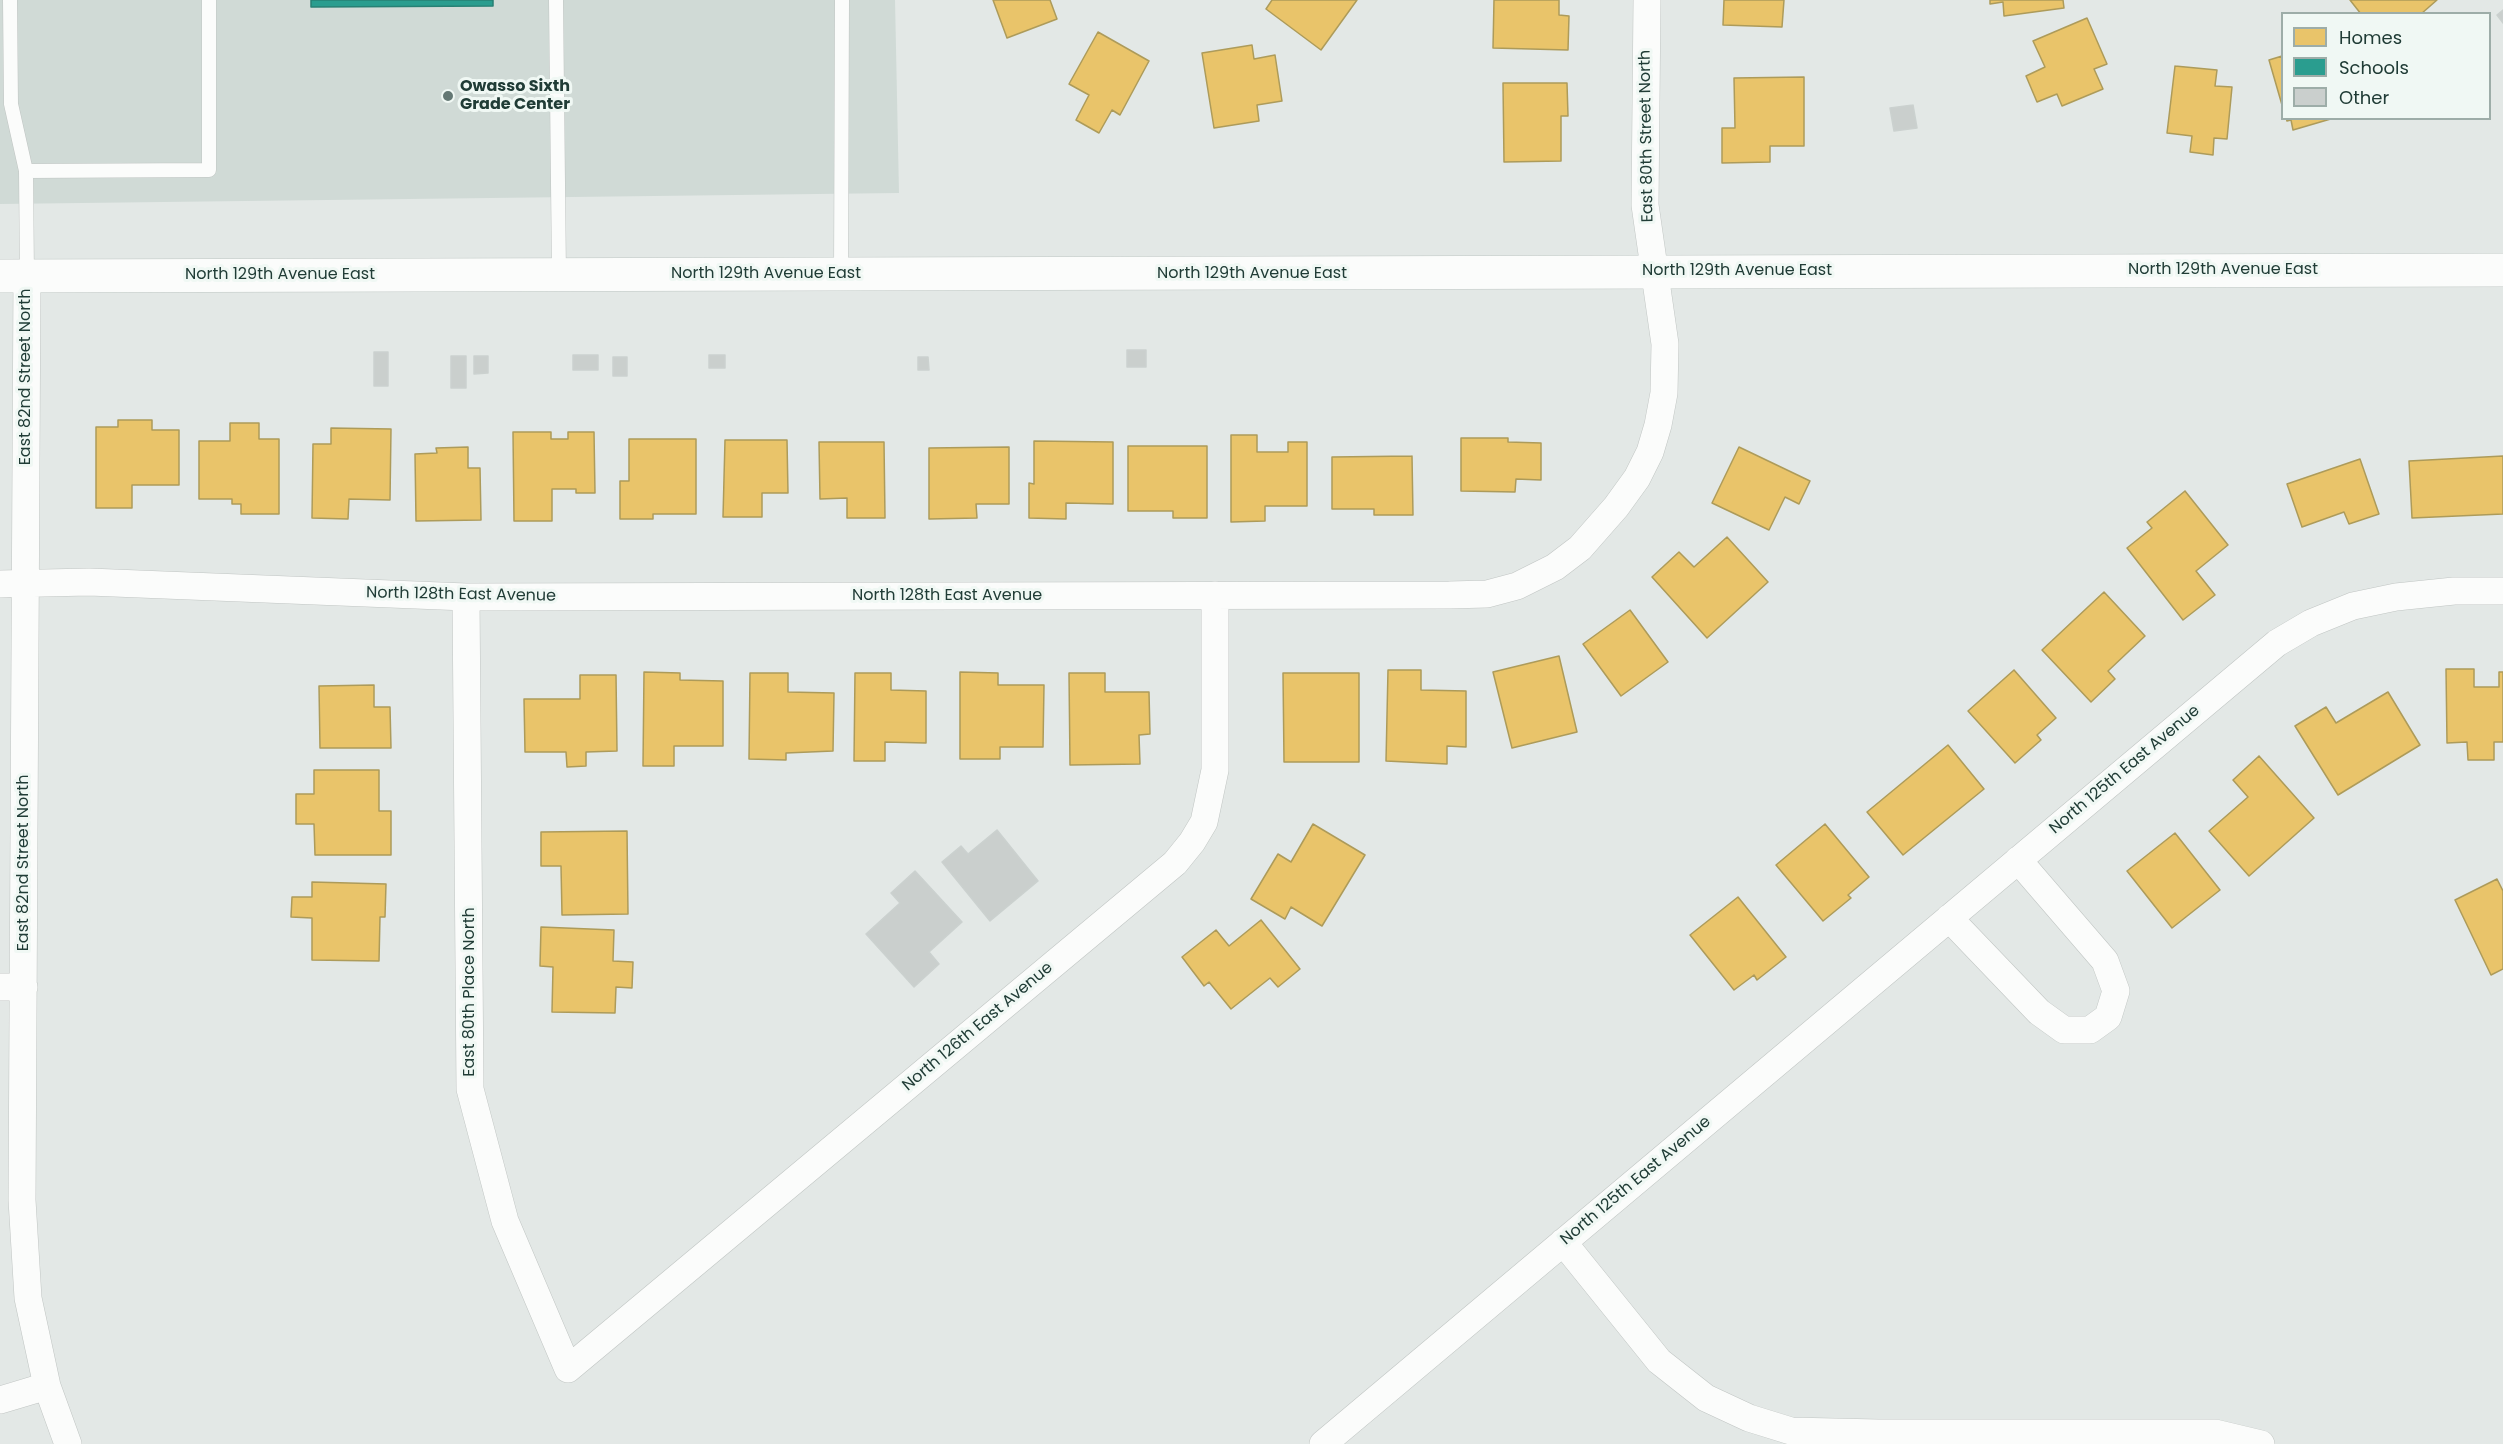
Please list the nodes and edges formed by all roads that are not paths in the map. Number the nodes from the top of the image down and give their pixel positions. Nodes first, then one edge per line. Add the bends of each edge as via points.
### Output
1 (10, 0) edge
2 (209, 0) edge
3 (556, 0) edge
4 (842, 0) edge
5 (1647, 0) edge
6 (26, 171) junction
7 (2503, 270) edge
8 (1654, 272) junction
9 (559, 274) junction
10 (841, 275) junction
11 (13, 276) edge
12 (12, 584) edge
13 (2503, 591) edge
14 (1215, 595) junction
15 (466, 597) junction
16 (2018, 860) junction
17 (1949, 918) junction
18 (12, 987) edge
19 (1563, 1242) junction
20 (568, 1369) joint
21 (47, 1386) junction
22 (0, 1400) edge
23 (1878, 1439) edge
24 (68, 1444) edge
25 (1323, 1444) edge
26 (2261, 1444) edge

1 - 6 lane via 11,104
2 - 6 lane via 209,170
3 - 9 lane
4 - 10 lane
5 - 8 street, East 80th Street North via 1645,198
6 - 11 lane
7 - 8 main road, North 129th Avenue East
8 - 10 main road, North 129th Avenue East
8 - 14 street, North 128th East Avenue via 1665,344 1664,393 1650,452 1616,507 1580,548 1555,567 1517,586 1488,594
9 - 10 main road, North 129th Avenue East
9 - 11 main road, North 129th Avenue East
11 - 12 street, East 82nd Street North
12 - 15 street, North 128th East Avenue via 89,582
12 - 18 street, East 82nd Street North
13 - 16 street, North 125th East Avenue via 2396,597 2354,606 2311,623 2277,642
14 - 15 street, North 128th East Avenue
14 - 20 street, North 126th East Avenue via 1215,770 1204,822 1175,863
15 - 20 street, East 80th Place North via 470,1089 505,1221
16 - 17 street, North 125th East Avenue
16 - 17 street via 2105,961 2116,991 2108,1017 2090,1030 2064,1030 2039,1012
17 - 19 street, North 125th East Avenue
18 - 21 street, East 82nd Street North via 28,1298
19 - 23 street via 1659,1360 1706,1398 1749,1418 1791,1431
19 - 25 street, North 125th East Avenue
21 - 22 street
21 - 24 street, East 82nd Street North
23 - 26 street via 2096,1432 2215,1433

